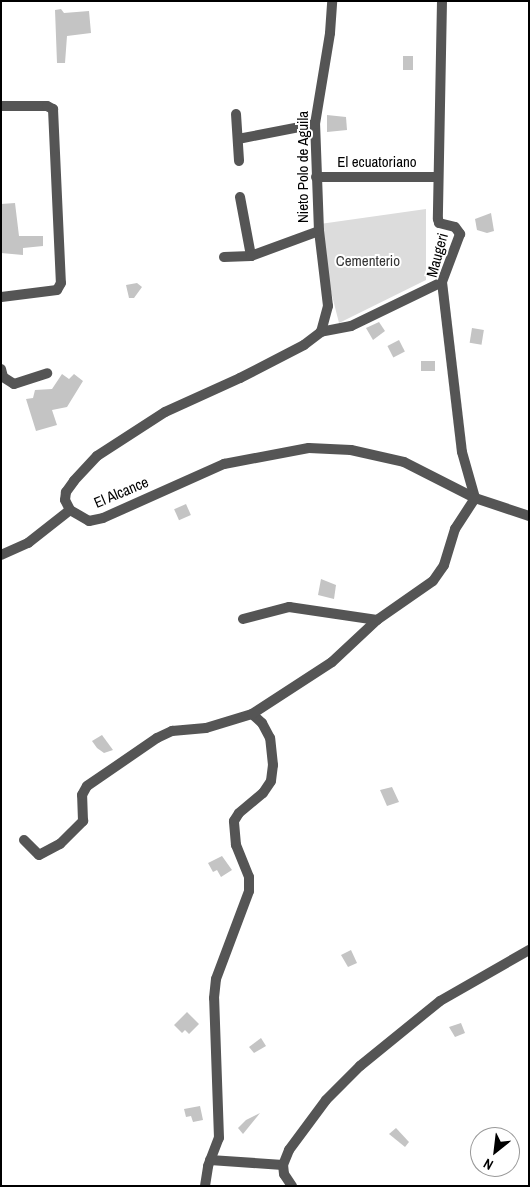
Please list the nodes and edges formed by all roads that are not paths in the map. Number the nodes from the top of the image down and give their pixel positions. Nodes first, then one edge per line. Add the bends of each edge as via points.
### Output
1 (332, 1) edge
2 (442, 1) edge
3 (1, 106) edge
4 (236, 114) dead end
5 (315, 124) junction
6 (238, 140) junction
7 (239, 160) dead end
8 (438, 177) junction
9 (316, 178) junction
10 (240, 197) dead end
11 (318, 231) junction
12 (251, 256) junction
13 (224, 257) dead end
14 (442, 282) junction
15 (1, 297) edge
16 (321, 332) junction
17 (1, 369) edge
18 (47, 373) dead end
19 (475, 498) junction
20 (70, 510) junction
21 (529, 516) edge
22 (1, 555) edge
23 (243, 620) dead end
24 (377, 620) junction
25 (252, 714) junction
26 (24, 840) dead end
27 (529, 950) edge
28 (210, 1160) junction
29 (283, 1165) junction
30 (289, 1185) edge
31 (205, 1186) edge

1 - 5 street, Nieto Polo de Aguila
2 - 8 street, Maugeri
3 - 15 street via 47,106 53,109 62,283 53,291
4 - 6 street
5 - 6 street
5 - 9 street, Nieto Polo de Aguila
6 - 7 street
8 - 9 street, El ecuatoriano
8 - 14 street, Maugeri via 439,223 455,227 460,234
9 - 11 street, Nieto Polo de Aguila
10 - 12 street
11 - 12 street
11 - 16 street, Nieto Polo de Aguila via 328,306
12 - 13 street
14 - 16 street, El Alcance via 351,326
14 - 19 street, Maugeri via 462,452
16 - 20 street, El Alcance via 240,378 166,412 96,456 66,492
17 - 18 street via 3,377 14,384
19 - 20 street, El Alcance via 404,462 351,450 309,448 224,464 103,518 89,521 78,518
19 - 21 street, El Alcance
19 - 24 street via 450,538 440,573
20 - 22 street via 28,543
23 - 24 street via 289,607
24 - 25 street via 332,662
25 - 26 street via 206,728 172,731 157,738 87,786 82,795 83,821 60,844 39,855
25 - 28 street via 262,723 270,738 273,765 271,781 263,793 239,813 234,822 236,845 249,877 249,892 216,979 218,1138
27 - 29 street via 440,1001 360,1066 326,1100 300,1133
28 - 29 street
28 - 31 street
29 - 30 street

